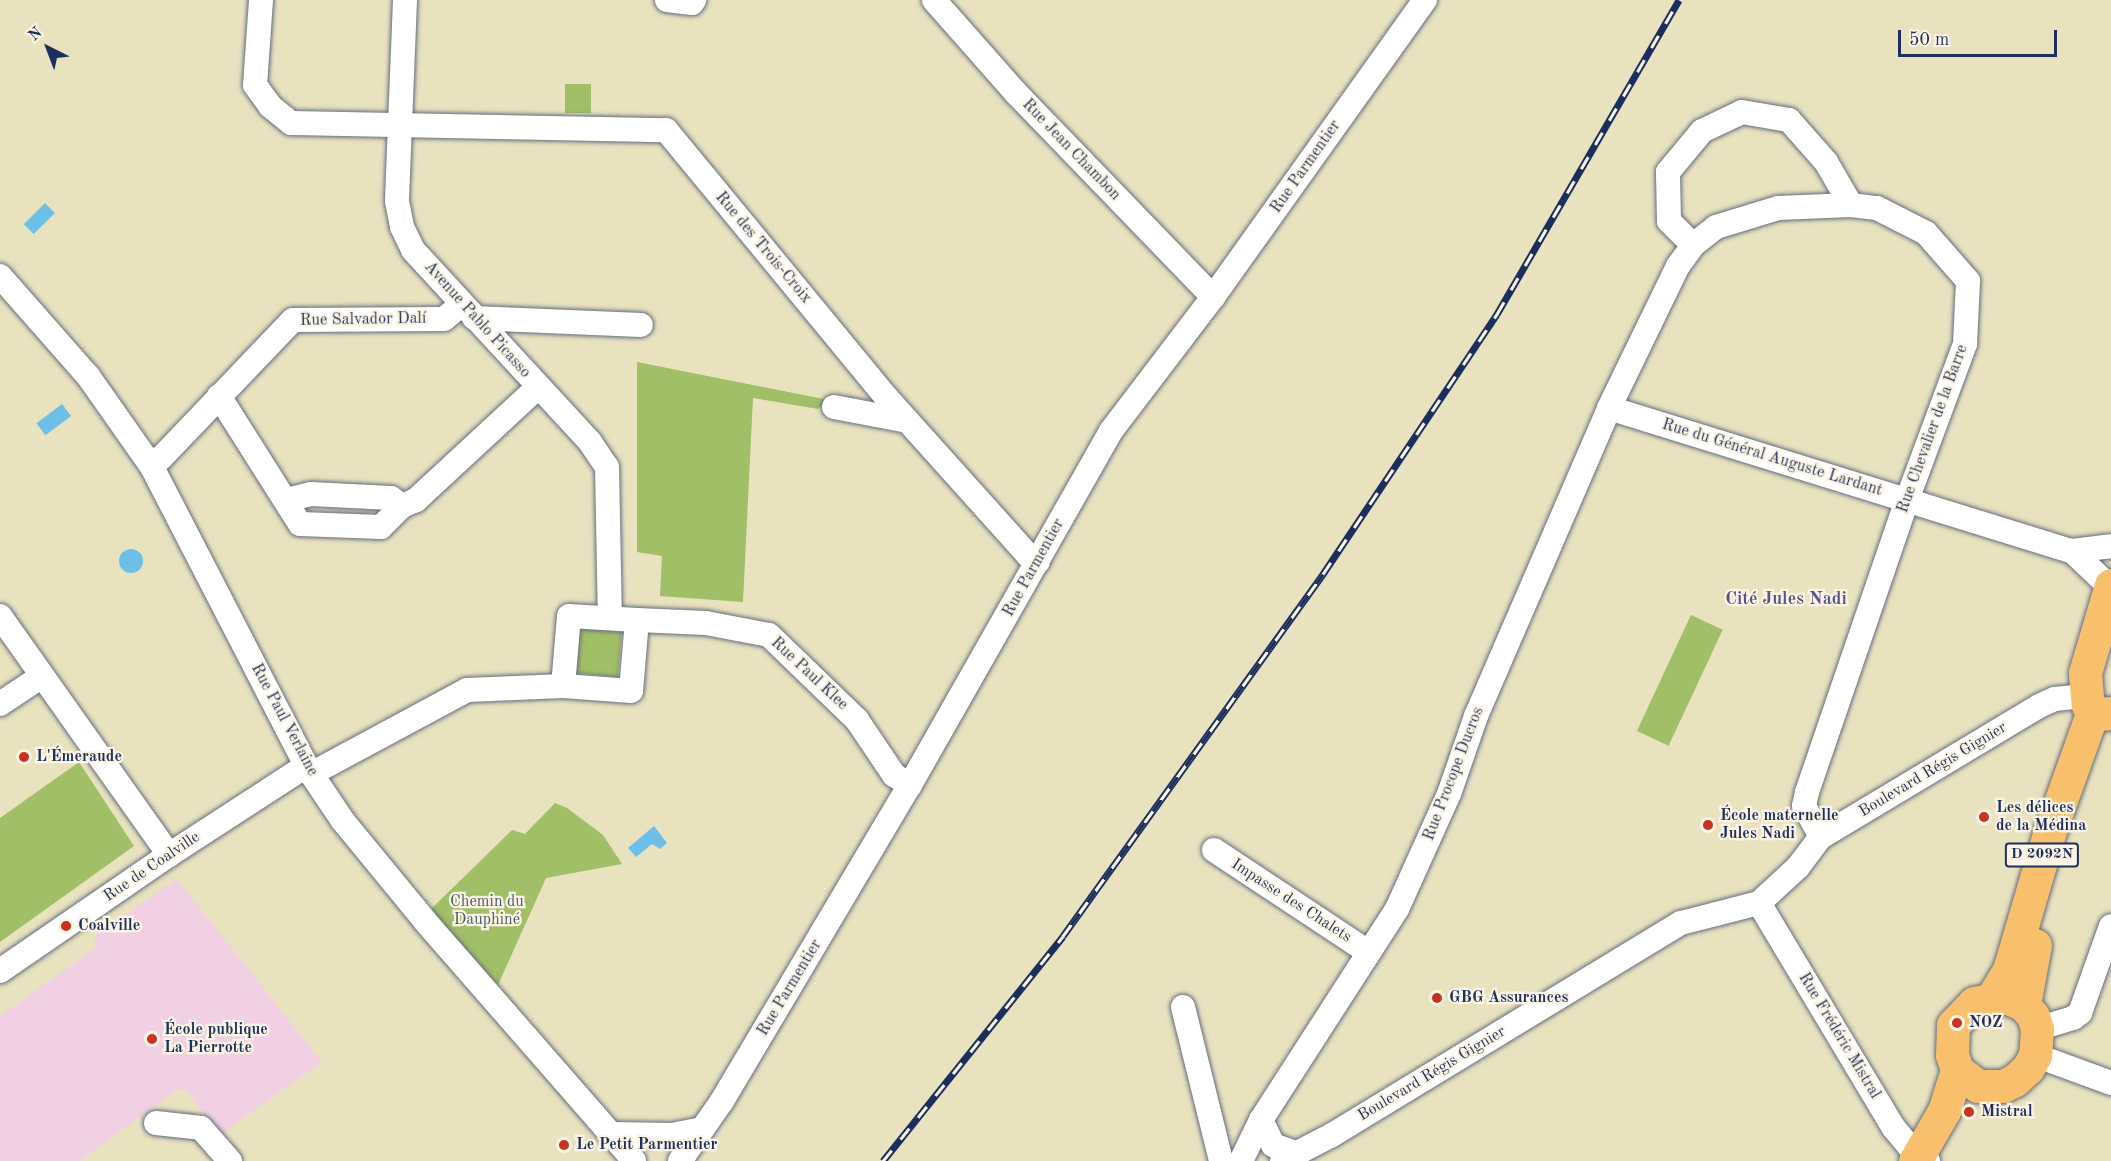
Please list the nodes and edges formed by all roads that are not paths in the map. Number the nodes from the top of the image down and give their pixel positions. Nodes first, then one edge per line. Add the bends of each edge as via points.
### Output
1 (261, 0) edge
2 (405, 0) edge
3 (667, 0) edge
4 (694, 0) edge
5 (934, 0) edge
6 (1425, 0) edge
7 (400, 125) junction
8 (1851, 205) junction
9 (1693, 245) junction
10 (0, 276) edge
11 (1213, 297) junction
12 (468, 311) junction
13 (640, 325) dead end
14 (537, 388) junction
15 (219, 396) junction
16 (834, 407) dead end
17 (1609, 408) junction
18 (908, 420) junction
19 (152, 467) junction
20 (1907, 500) junction
21 (2111, 546) edge
22 (2072, 551) junction
23 (1038, 562) junction
24 (2111, 586) edge
25 (0, 616) edge
26 (610, 618) junction
27 (637, 620) junction
28 (42, 676) junction
29 (563, 686) junction
30 (0, 704) edge
31 (2093, 709) edge
32 (308, 770) junction
33 (910, 785) junction
34 (1821, 837) junction
35 (1214, 850) dead end
36 (169, 855) junction
37 (1759, 903) junction
38 (2111, 926) edge
39 (1368, 952) junction
40 (0, 971) edge
41 (1992, 998) junction
42 (1183, 1007) dead end
43 (2032, 1030) junction
44 (1957, 1070) junction
45 (2111, 1083) edge
46 (1990, 1087) junction
47 (1261, 1120) junction
48 (156, 1123) dead end
49 (702, 1130) junction
50 (611, 1134) junction
51 (1294, 1158) edge
52 (1923, 1159) edge
53 (230, 1161) edge
54 (634, 1161) edge
55 (680, 1161) edge
56 (1221, 1161) edge
57 (1241, 1161) edge

1 - 7 street, Rue des Trois-Croix via 255,85 270,106 291,123
2 - 7 street, Avenue Pablo Picasso
3 - 4 street
5 - 11 street, Rue Jean Chambon via 1016,93
6 - 11 street, Rue Parmentier
7 - 12 street, Avenue Pablo Picasso via 397,201 402,226 413,250
7 - 18 street, Rue des Trois-Croix via 666,130
8 - 9 street, Rue Chevalier de la Barre via 1778,208 1716,227
8 - 9 street via 1826,162 1788,120 1742,112 1702,131 1668,172 1669,221
8 - 20 street, Rue Chevalier de la Barre via 1877,208 1926,233 1968,281 1965,344
9 - 17 street, Rue Chevalier de la Barre via 1678,266
10 - 19 street, Rue Paul Verlaine via 88,376
11 - 23 street, Rue Parmentier via 1111,431
12 - 13 street
12 - 14 street, Avenue Pablo Picasso
12 - 15 street, Rue Salvador Dalí via 444,319 293,320
14 - 15 street via 416,500 402,506 381,527 300,524
14 - 26 street, Avenue Pablo Picasso via 590,442 607,467
15 - 19 street, Rue Salvador Dalí via 154,460
16 - 18 street
17 - 20 street, Rue du Général Auguste Lardant
17 - 39 street, Rue Procope Ducros via 1476,716 1449,794 1397,909
18 - 23 street, Rue des Trois-Croix
19 - 32 street, Rue Paul Verlaine
20 - 22 street, Rue du Général Auguste Lardant
20 - 34 street, Rue Chevalier de la Barre via 1807,792 1804,806
21 - 22 street, Rue du Général Auguste Lardant
22 - 24 street, Rue du Général Auguste Lardant
23 - 33 street, Rue Parmentier
24 - 31 main road via 2085,673
25 - 28 street
26 - 27 street, Rue Paul Klee
26 - 29 street, Rue Paul Klee via 568,616
27 - 29 street, Rue de Coalville via 632,691
27 - 33 street, Rue Paul Klee via 706,623 769,635 857,720 894,775
28 - 30 street
28 - 36 street
29 - 32 street, Rue de Coalville via 467,690
31 - 34 street, Boulevard Régis Gignier via 2039,706
31 - 41 main road, D 2092N via 2050,831 2009,970
31 - 43 main road, D 2092N via 2073,828 2035,945
32 - 36 street, Rue de Coalville
32 - 50 street, Rue Paul Verlaine via 364,849
33 - 49 street, Rue Parmentier
34 - 37 street, Boulevard Régis Gignier via 1798,867
35 - 39 street, Impasse des Chalets
36 - 40 street, Rue de Coalville
37 - 51 street, Boulevard Régis Gignier via 1681,923
37 - 52 street, Rue Frédéric Mistral via 1893,1127
38 - 43 street via 2079,1013
39 - 47 street, Rue Procope Ducros
41 - 43 main road via 2006,997
41 - 44 main road via 1974,1003 1953,1025 1952,1055
42 - 56 street
43 - 45 street
43 - 46 main road via 2028,1068 2015,1080
44 - 46 main road via 1978,1086
44 - 52 main road
46 - 52 main road
47 - 51 street via 1273,1145
47 - 57 street, Rue Procope Ducros
48 - 53 street via 201,1128
49 - 50 street via 672,1135
49 - 55 street, Rue Parmentier
50 - 54 street, Rue Paul Verlaine

